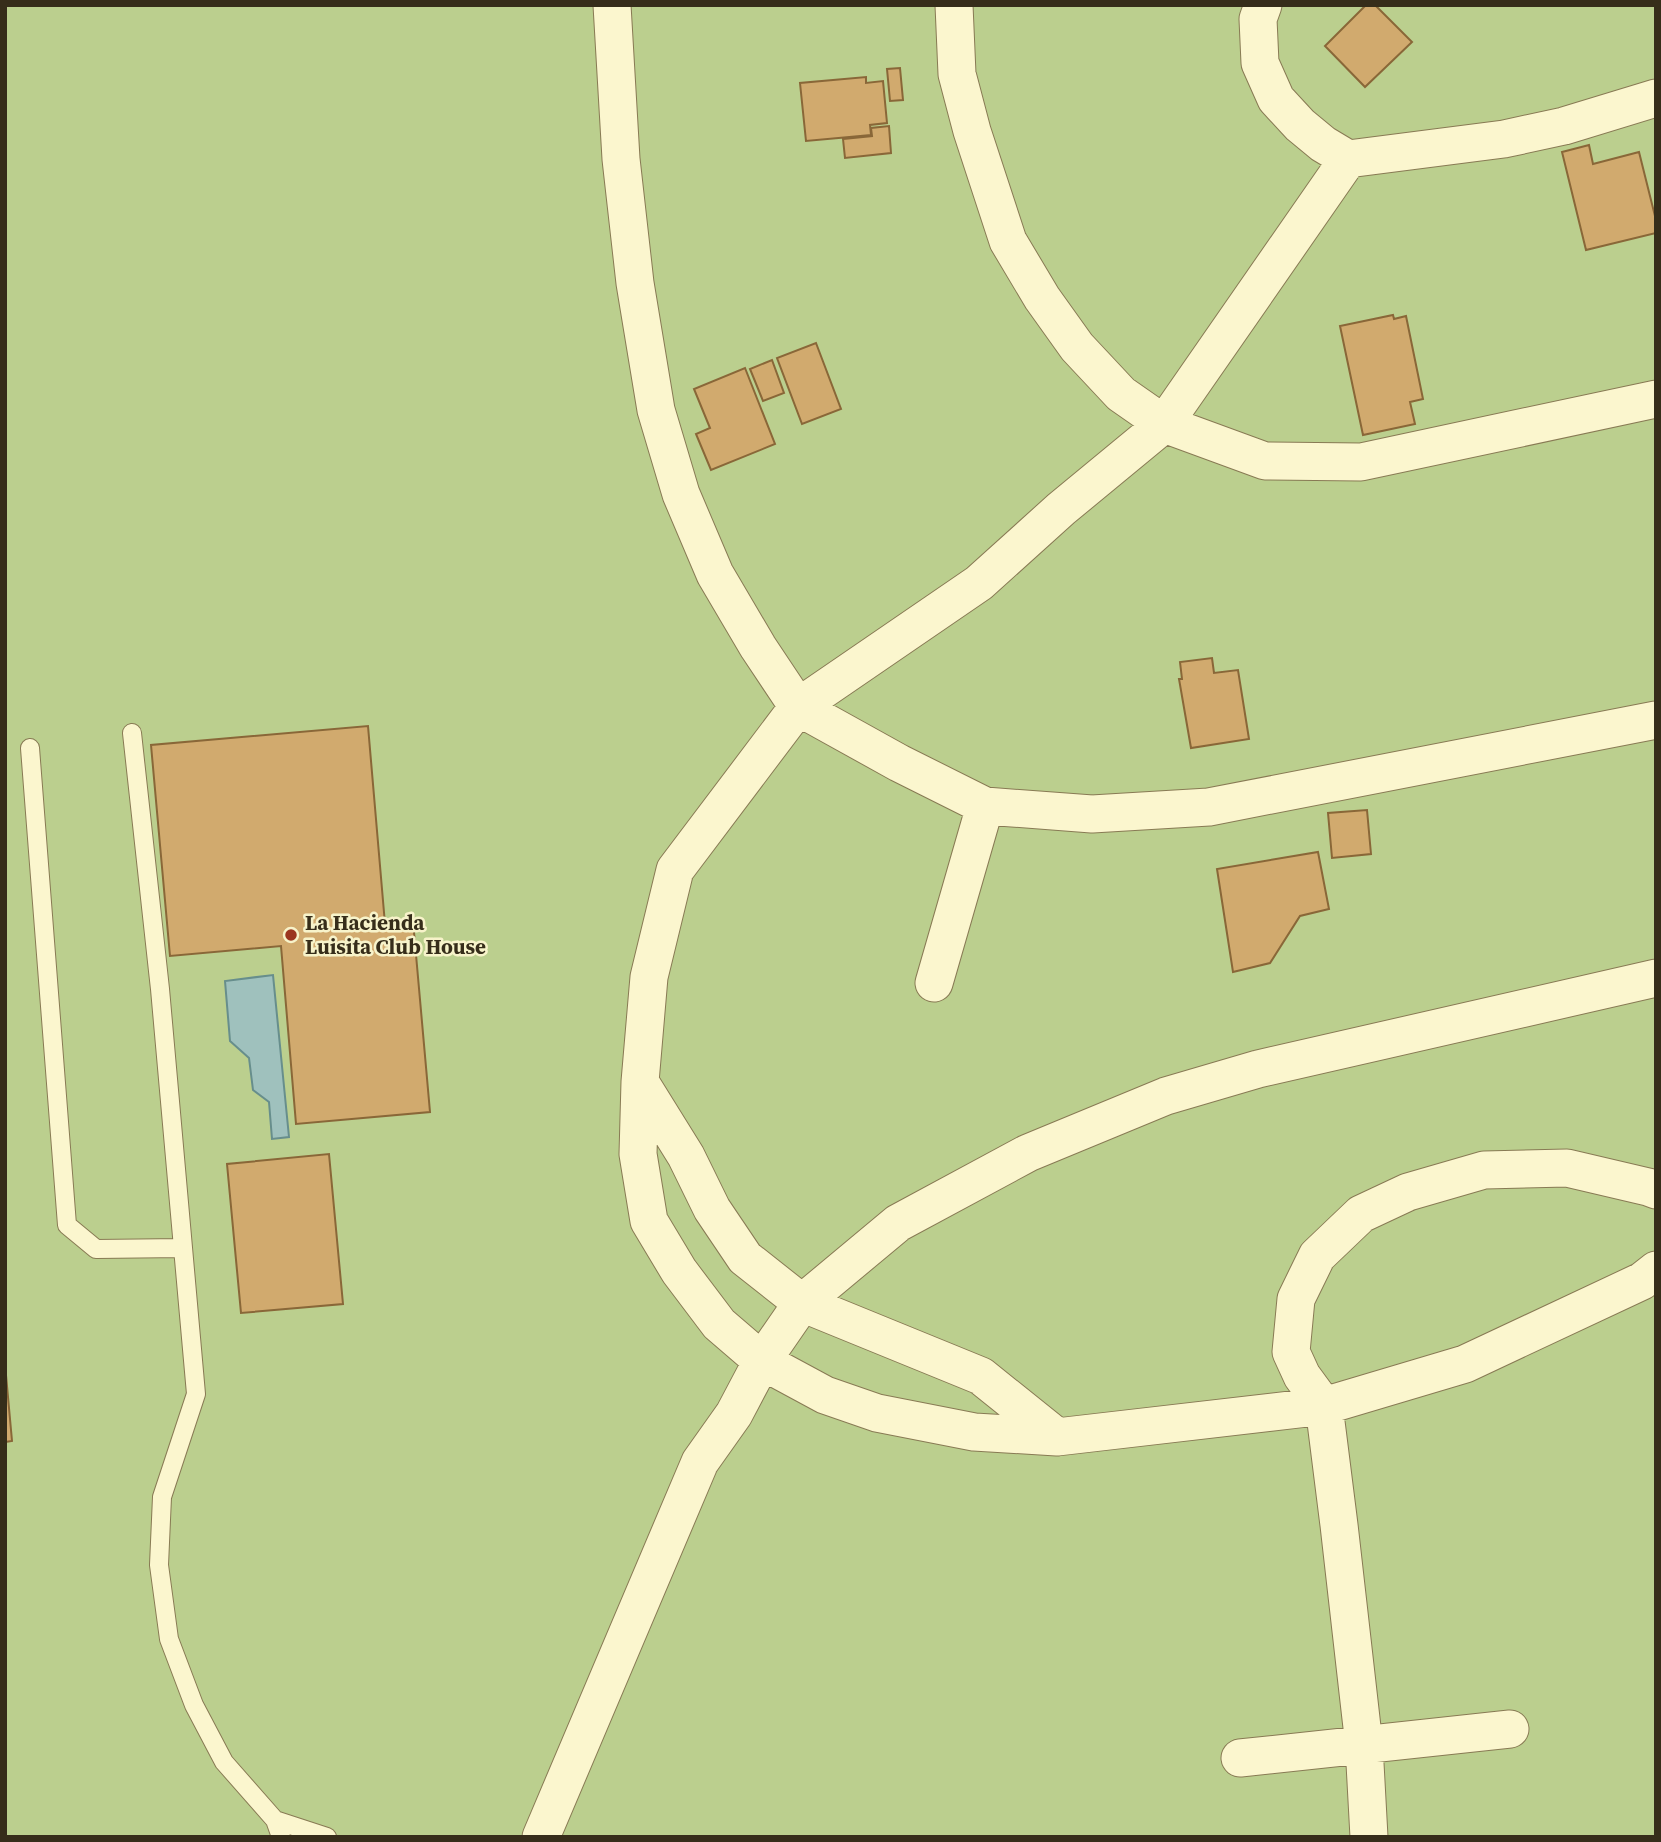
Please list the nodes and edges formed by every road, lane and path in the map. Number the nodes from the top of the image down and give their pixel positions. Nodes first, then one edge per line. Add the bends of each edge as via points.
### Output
1 (612, 5) edge
2 (954, 5) edge
3 (1263, 5) edge
4 (1656, 98) edge
5 (1348, 159) junction
6 (1656, 399) edge
7 (1164, 424) junction
8 (798, 707) junction
9 (1656, 720) edge
10 (132, 733) dead end
11 (30, 748) dead end
12 (985, 806) junction
13 (1656, 978) edge
14 (934, 983) dead end
15 (639, 1082) junction
16 (1656, 1190) edge
17 (182, 1248) junction
18 (1656, 1270) edge
19 (802, 1303) junction
20 (762, 1361) junction
21 (1324, 1406) junction
22 (1057, 1437) junction
23 (1510, 1729) dead end
24 (1364, 1745) junction
25 (1240, 1758) dead end
26 (278, 1828) edge
27 (327, 1837) edge
28 (541, 1837) edge
29 (1369, 1837) edge

1 - 8 street via 621,159 656,410 681,494 715,574
2 - 7 street via 957,74 1009,241 1041,298 1077,347 1121,394
3 - 5 street via 1258,19 1261,63 1276,99 1315,138
4 - 5 street via 1504,139
5 - 7 street
6 - 7 street via 1361,462 1265,461
7 - 8 street via 979,583
8 - 12 street
8 - 15 street via 675,870 649,977
9 - 12 street via 1209,807 1092,814
10 - 17 lane
11 - 17 lane via 67,1225 96,1249
12 - 14 street
13 - 19 street via 1258,1069 1166,1096 1028,1153 898,1223
15 - 19 street via 745,1258
15 - 20 street via 638,1154 649,1221 678,1271 719,1324
16 - 21 street via 1567,1168 1484,1170 1408,1192 1361,1214 1317,1256 1296,1299 1291,1352
17 - 26 lane via 196,1394 162,1497 159,1564 169,1639 194,1705 224,1762
18 - 21 street via 1642,1281 1465,1364
19 - 20 street
19 - 22 street via 981,1377
20 - 22 street via 825,1395 877,1413 974,1432
20 - 28 street via 734,1414 700,1462
21 - 22 street
21 - 24 street
23 - 24 street
24 - 25 street
24 - 29 street
26 - 27 lane

